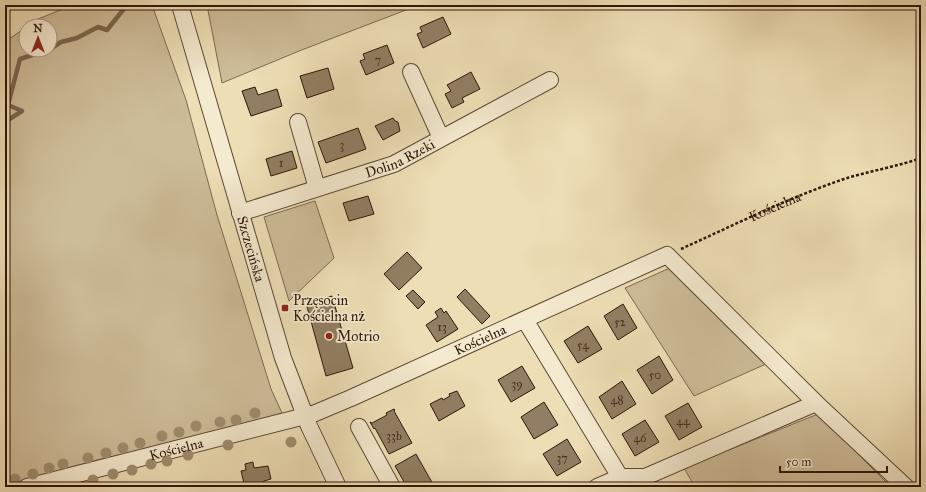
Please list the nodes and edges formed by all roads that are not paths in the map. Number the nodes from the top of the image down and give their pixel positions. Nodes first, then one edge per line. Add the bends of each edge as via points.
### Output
1 (180, 5) edge
2 (411, 72) dead end
3 (550, 80) dead end
4 (298, 122) dead end
5 (441, 138) junction
6 (317, 188) junction
7 (240, 213) junction
8 (525, 320) junction
9 (816, 403) junction
10 (305, 416) junction
11 (359, 426) dead end
12 (620, 477) junction
13 (31, 486) edge
14 (338, 487) edge
15 (392, 487) edge
16 (597, 487) edge
17 (906, 487) edge

1 - 7 street, Szczecińska
2 - 5 street
3 - 5 street, Dolina Rzeki
4 - 6 street
5 - 6 street, Dolina Rzeki via 394,164
6 - 7 street, Dolina Rzeki
7 - 10 street, Szczecińska via 281,351
8 - 9 street, Kościelna via 667,255
8 - 10 street, Kościelna via 330,408
8 - 12 street
9 - 12 street via 645,476
9 - 17 street
10 - 13 street, Kościelna
10 - 14 street, Szczecińska
11 - 15 street
12 - 16 street

